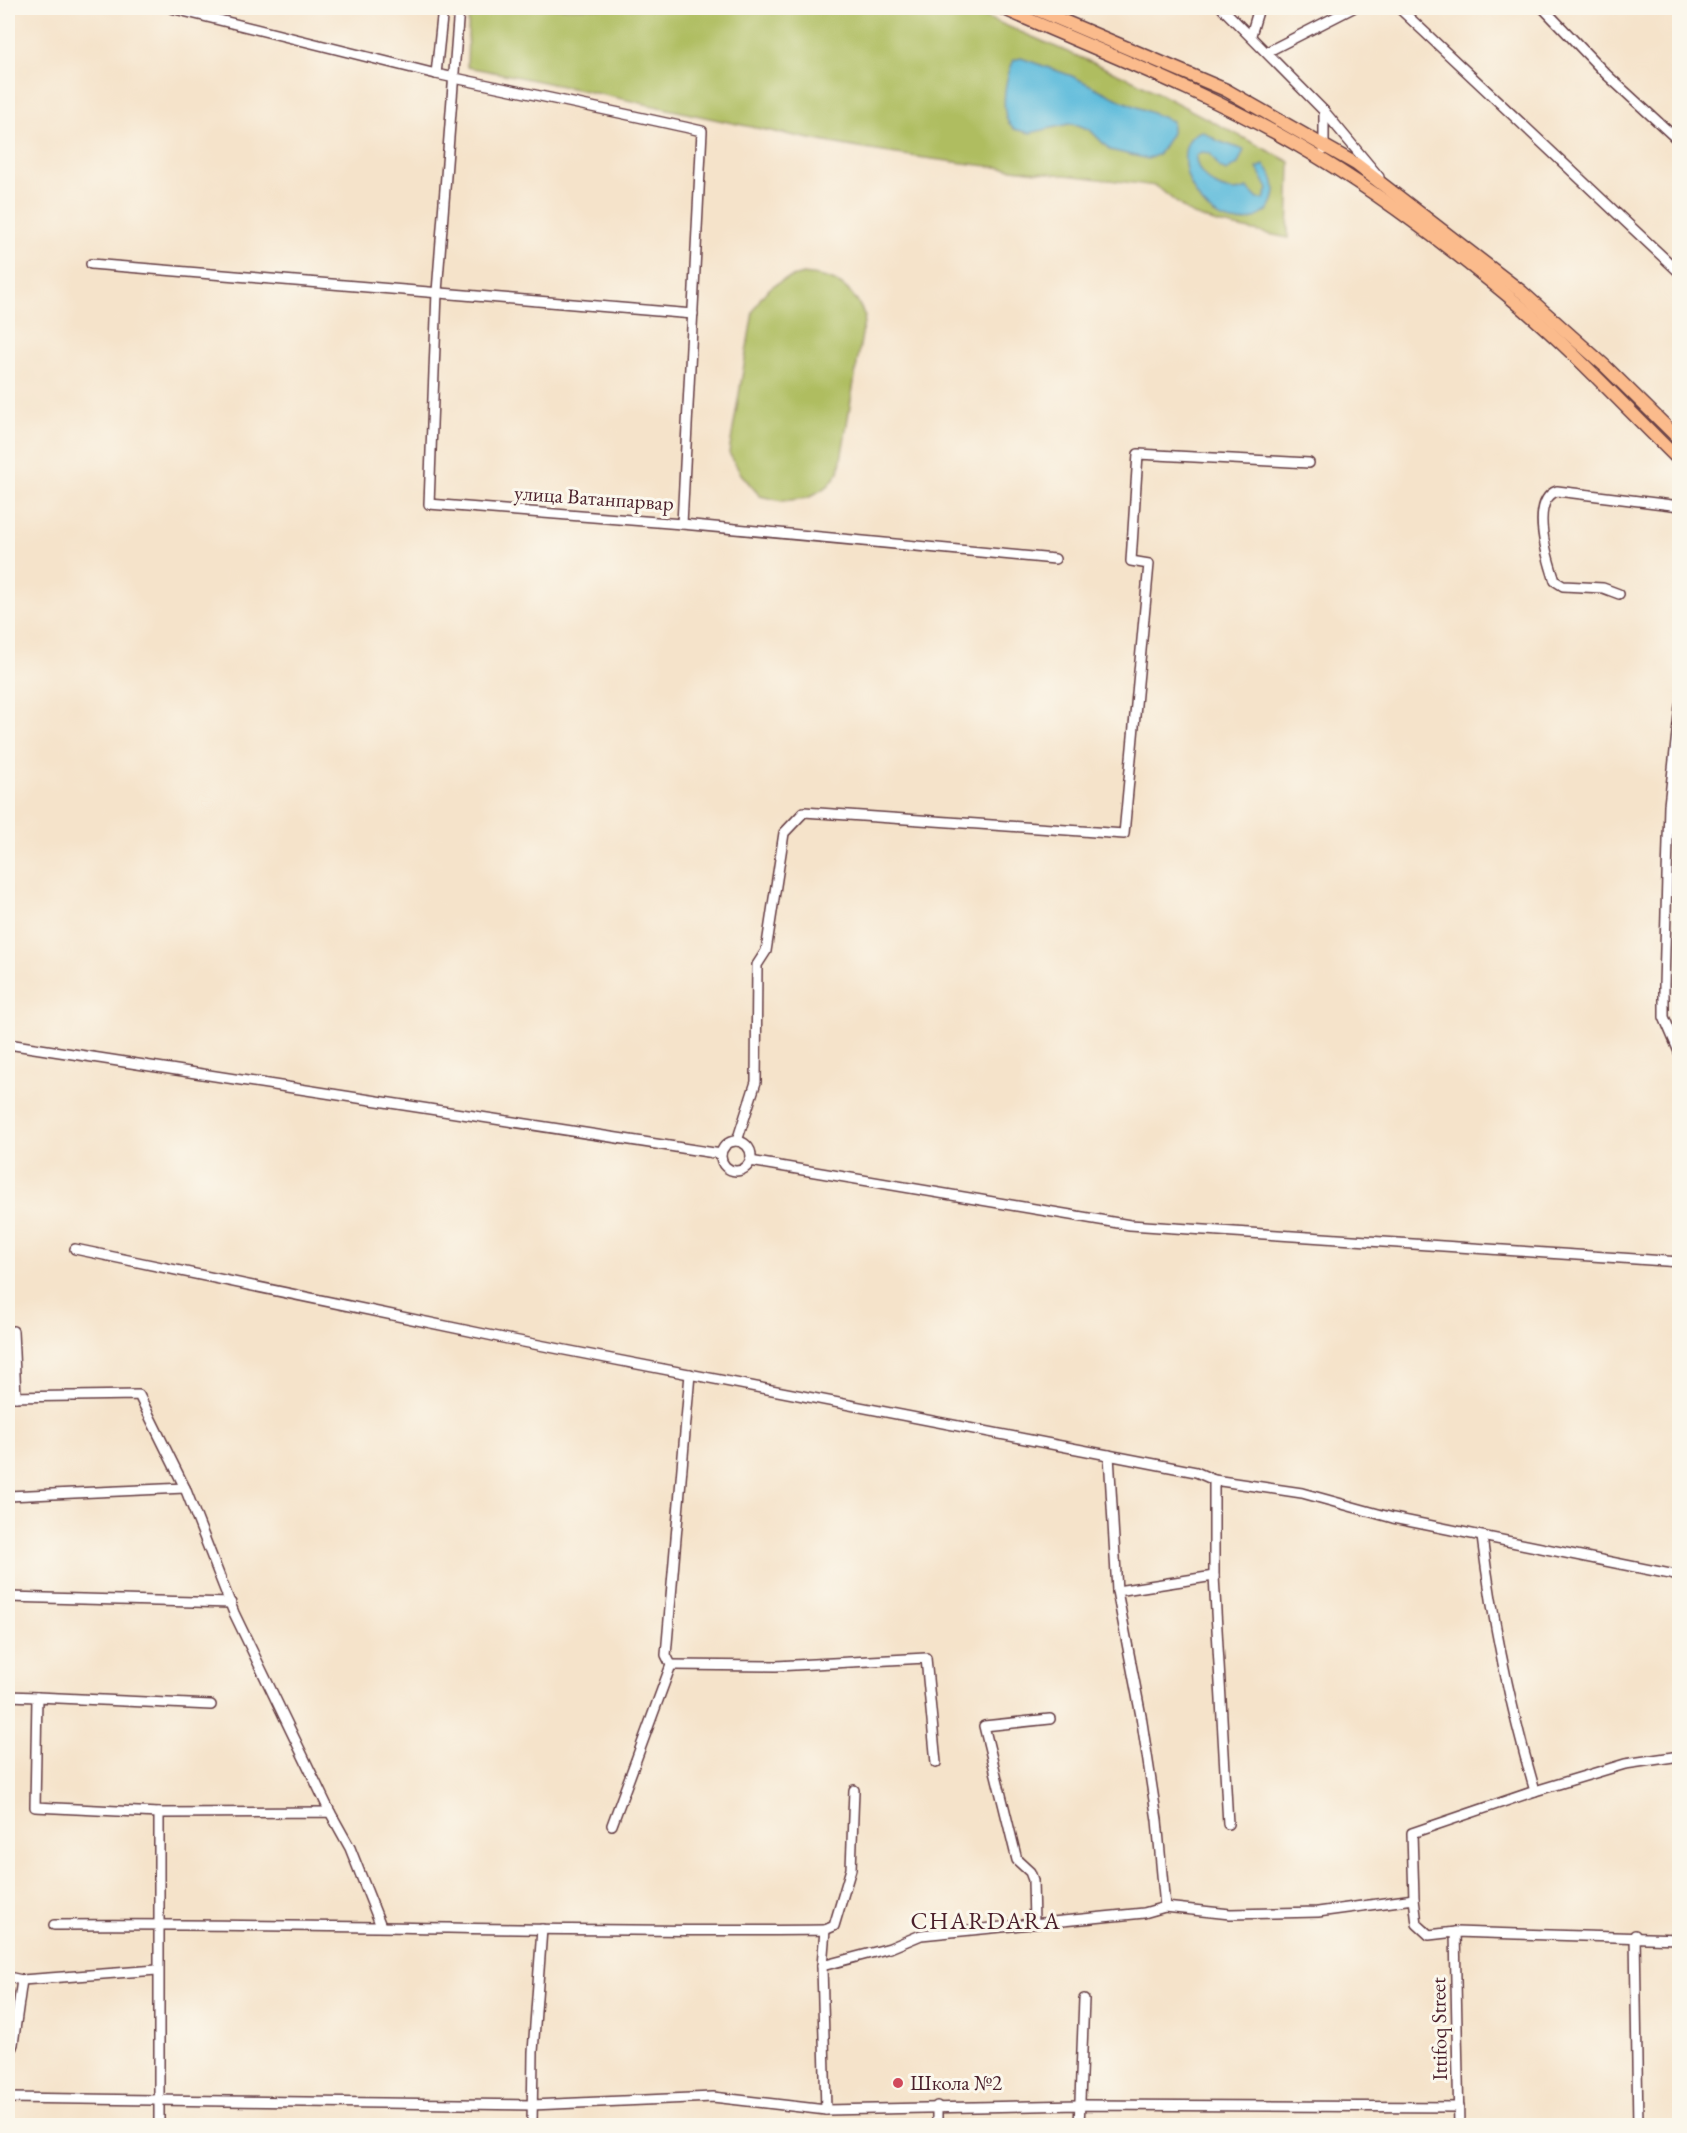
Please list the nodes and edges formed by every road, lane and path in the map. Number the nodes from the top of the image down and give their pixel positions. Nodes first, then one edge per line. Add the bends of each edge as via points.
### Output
1 (171, 8) edge
2 (444, 8) edge
3 (459, 8) edge
4 (1002, 8) edge
5 (1033, 8) edge
6 (1222, 8) edge
7 (1259, 8) edge
8 (1353, 8) edge
9 (1399, 8) edge
10 (1543, 8) edge
11 (1251, 36) junction
12 (1267, 52) junction
13 (436, 74) junction
14 (452, 77) junction
15 (1324, 111) junction
16 (1680, 142) edge
17 (1325, 144) junction
18 (1323, 161) junction
19 (1386, 185) junction
20 (91, 264) dead end
21 (1680, 273) edge
22 (437, 292) junction
23 (693, 314) junction
24 (1680, 440) edge
25 (1680, 461) edge
26 (1309, 463) dead end
27 (1680, 506) edge
28 (682, 524) junction
29 (1055, 559) dead end
30 (1619, 594) dead end
31 (1680, 706) edge
32 (8, 1044) edge
33 (1680, 1054) edge
34 (737, 1141) junction
35 (721, 1154) junction
36 (750, 1161) junction
37 (75, 1248) dead end
38 (1680, 1262) edge
39 (13, 1331) dead end
40 (690, 1374) junction
41 (12, 1397) edge
42 (1109, 1455) junction
43 (1214, 1480) junction
44 (185, 1488) junction
45 (8, 1496) edge
46 (1482, 1537) junction
47 (1214, 1576) junction
48 (1680, 1576) edge
49 (1117, 1591) junction
50 (8, 1597) edge
51 (231, 1603) junction
52 (671, 1665) junction
53 (8, 1696) edge
54 (37, 1697) junction
55 (210, 1705) dead end
56 (1050, 1719) dead end
57 (1680, 1756) edge
58 (936, 1763) dead end
59 (854, 1790) dead end
60 (1535, 1791) junction
61 (330, 1812) junction
62 (159, 1813) junction
63 (1228, 1824) dead end
64 (612, 1825) dead end
65 (1414, 1899) junction
66 (1165, 1907) junction
67 (54, 1924) dead end
68 (160, 1924) junction
69 (1034, 1924) junction
70 (381, 1926) junction
71 (542, 1929) junction
72 (825, 1930) junction
73 (1455, 1932) junction
74 (1635, 1935) junction
75 (1680, 1939) edge
76 (822, 1966) junction
77 (157, 1970) junction
78 (8, 1977) edge
79 (22, 1980) junction
80 (1084, 1999) dead end
81 (8, 2057) edge
82 (8, 2098) edge
83 (160, 2099) junction
84 (532, 2104) junction
85 (1079, 2105) junction
86 (937, 2106) junction
87 (1459, 2107) junction
88 (826, 2110) junction
89 (159, 2126) edge
90 (532, 2126) edge
91 (937, 2126) edge
92 (1079, 2126) edge
93 (1459, 2126) edge
94 (1638, 2126) edge

1 - 13 street, улица Ватанпарвар
2 - 13 street
3 - 14 street
4 - 18 main road via 1203,94
5 - 17 main road via 1226,90
6 - 11 street
7 - 11 street
8 - 12 street
9 - 21 street
10 - 16 street via 1607,75
11 - 12 street
12 - 15 street
13 - 14 street, улица Ватанпарвар
14 - 22 street, улица Ватанпарвар
14 - 23 street, улица Ватанпарвар via 702,131
15 - 17 street
15 - 19 street
17 - 18 street
17 - 19 main road
18 - 25 main road via 1434,238 1513,300
19 - 24 main road via 1522,291
20 - 22 street
22 - 23 street
22 - 28 street, улица Ватанпарвар via 429,504
23 - 28 street, улица Ватанпарвар
26 - 34 street via 1138,454 1131,561 1149,564 1124,834 804,812 784,833 766,951 757,965 756,1082
27 - 30 street via 1557,491 1549,496 1541,513 1556,581 1563,586 1603,588
28 - 29 street
31 - 33 street via 1669,805 1664,949 1664,1017
32 - 35 street
34 - 35 street via 728,1143
34 - 36 street via 748,1148
35 - 36 street via 730,1169 743,1169
36 - 38 street via 1130,1225
37 - 40 street
39 - 41 street
40 - 42 street
40 - 52 street via 666,1655
41 - 44 street via 139,1395
42 - 43 street via 1196,1472
42 - 49 street
43 - 46 street via 1302,1492 1393,1518
43 - 47 street
44 - 45 street
44 - 51 street
46 - 48 street
46 - 60 street via 1494,1626
47 - 49 street
47 - 63 street
49 - 66 street via 1142,1716
50 - 51 street
51 - 61 street
52 - 58 street via 776,1666 926,1658
52 - 64 street
53 - 54 street
54 - 55 street
54 - 62 street via 34,1808
56 - 69 street via 984,1726 1017,1860 1033,1880
57 - 60 street via 1625,1764
59 - 72 street via 851,1869 834,1926
60 - 65 street via 1412,1833
61 - 62 street
61 - 70 street via 350,1848
62 - 68 street
65 - 66 street via 1318,1912 1230,1914
65 - 73 street via 1417,1924 1429,1935
66 - 69 street via 1144,1913
67 - 68 street
68 - 70 street
68 - 77 street
69 - 76 street via 921,1935 890,1948
70 - 71 street
71 - 72 street
71 - 84 street
72 - 76 street
73 - 74 street
73 - 87 street, Ittifoq Street
74 - 75 street
74 - 94 street
76 - 88 street
77 - 79 street
77 - 83 street
78 - 79 street
79 - 81 street
80 - 85 street
82 - 83 street
83 - 84 street
83 - 89 street
84 - 88 street via 713,2097
84 - 90 street
85 - 86 street
85 - 87 street
85 - 92 street
86 - 88 street
86 - 91 street
87 - 93 street, Ittifoq Street

